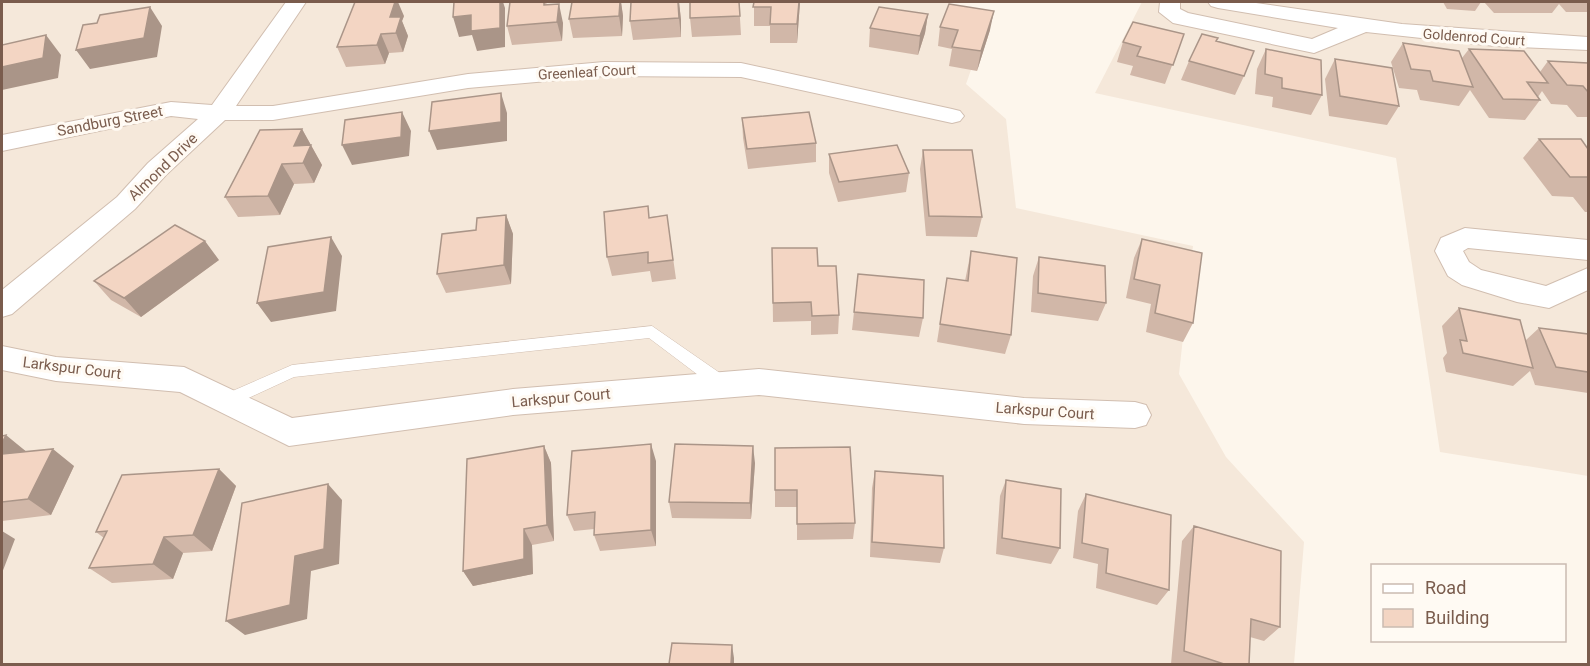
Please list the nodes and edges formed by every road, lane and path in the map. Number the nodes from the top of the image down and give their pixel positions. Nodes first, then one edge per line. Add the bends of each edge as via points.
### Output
1 (296, 2) edge
2 (1170, 2) edge
3 (1218, 2) edge
4 (1360, 27) junction
5 (1588, 44) edge
6 (219, 113) junction
7 (952, 116) dead end
8 (2, 142) edge
9 (1588, 250) edge
10 (1588, 278) edge
11 (2, 306) edge
12 (2, 358) edge
13 (724, 385) junction
14 (227, 401) junction
15 (1135, 416) dead end

1 - 6 street, Almond Drive
2 - 4 street, Goldenrod Court via 1170,12 1181,18 1291,43 1314,46
3 - 4 street, Goldenrod Court
4 - 5 street, Goldenrod Court via 1478,39
6 - 7 street, Greenleaf Court via 273,113 468,81 604,69 741,70
6 - 8 street, Sandburg Street via 171,109
6 - 11 street, Almond Drive via 126,203
9 - 10 street via 1465,238 1451,245 1449,251 1458,269 1472,278 1517,291 1549,297
12 - 14 street, Larkspur Court via 56,369 184,380
13 - 14 street, Larkspur Court via 513,402 289,432
13 - 14 lane via 652,332 292,371
13 - 15 street, Larkspur Court via 759,382 1024,411

